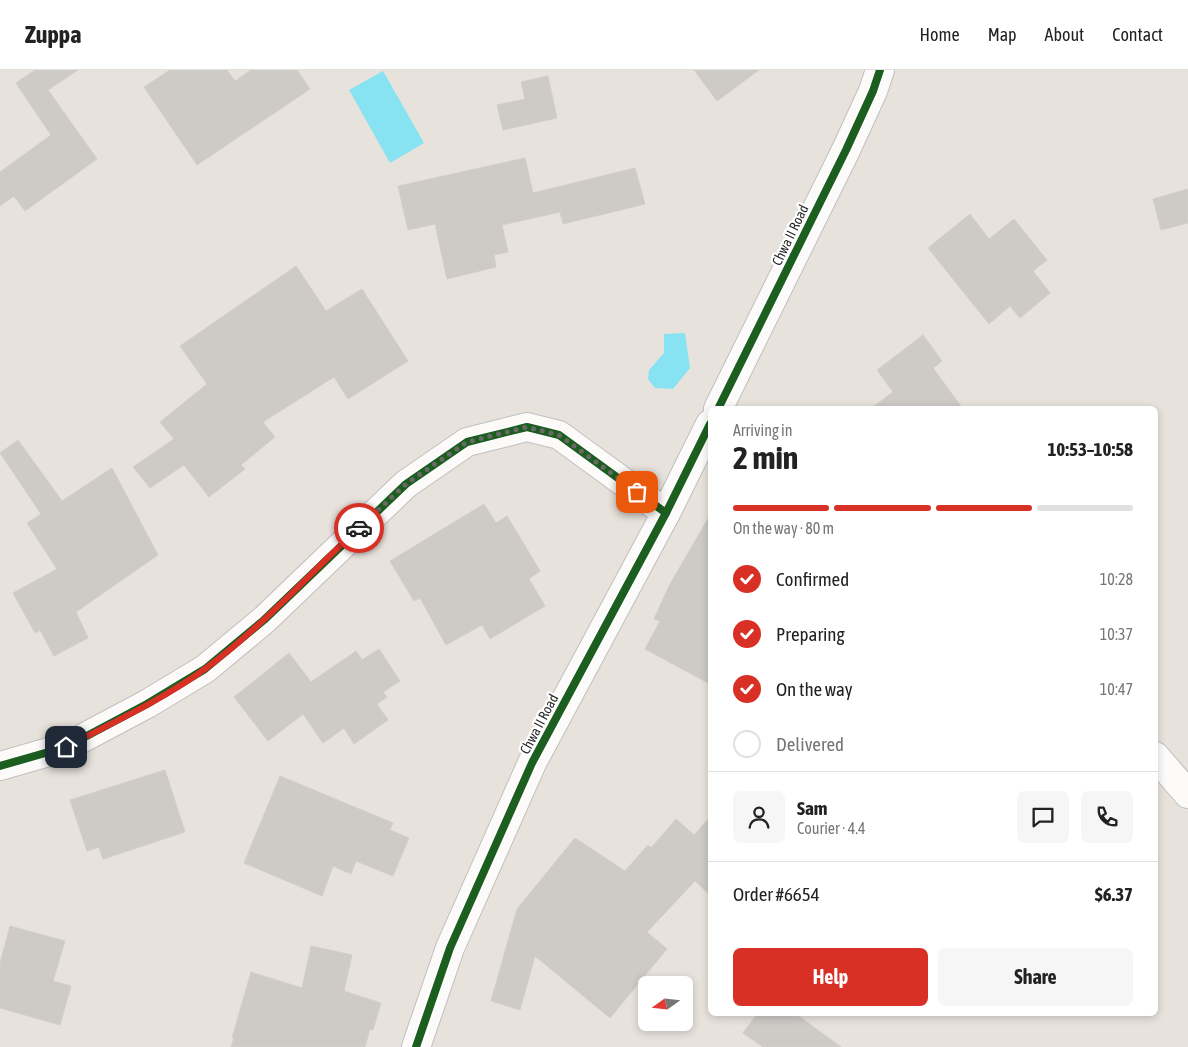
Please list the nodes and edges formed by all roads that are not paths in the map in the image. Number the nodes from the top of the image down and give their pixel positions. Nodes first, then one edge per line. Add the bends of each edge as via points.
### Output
1 (880, 70) edge
2 (719, 406) edge
3 (708, 428) edge
4 (666, 513) junction
5 (1158, 759) edge
6 (0, 766) edge
7 (1188, 794) edge
8 (416, 1047) edge

1 - 2 street, Chwa II Road via 846,150
3 - 4 street, Chwa II Road
4 - 6 street via 559,435 527,427 467,442 406,484 264,620 205,669 66,747
4 - 8 street, Chwa II Road via 532,764 450,948
5 - 7 street

